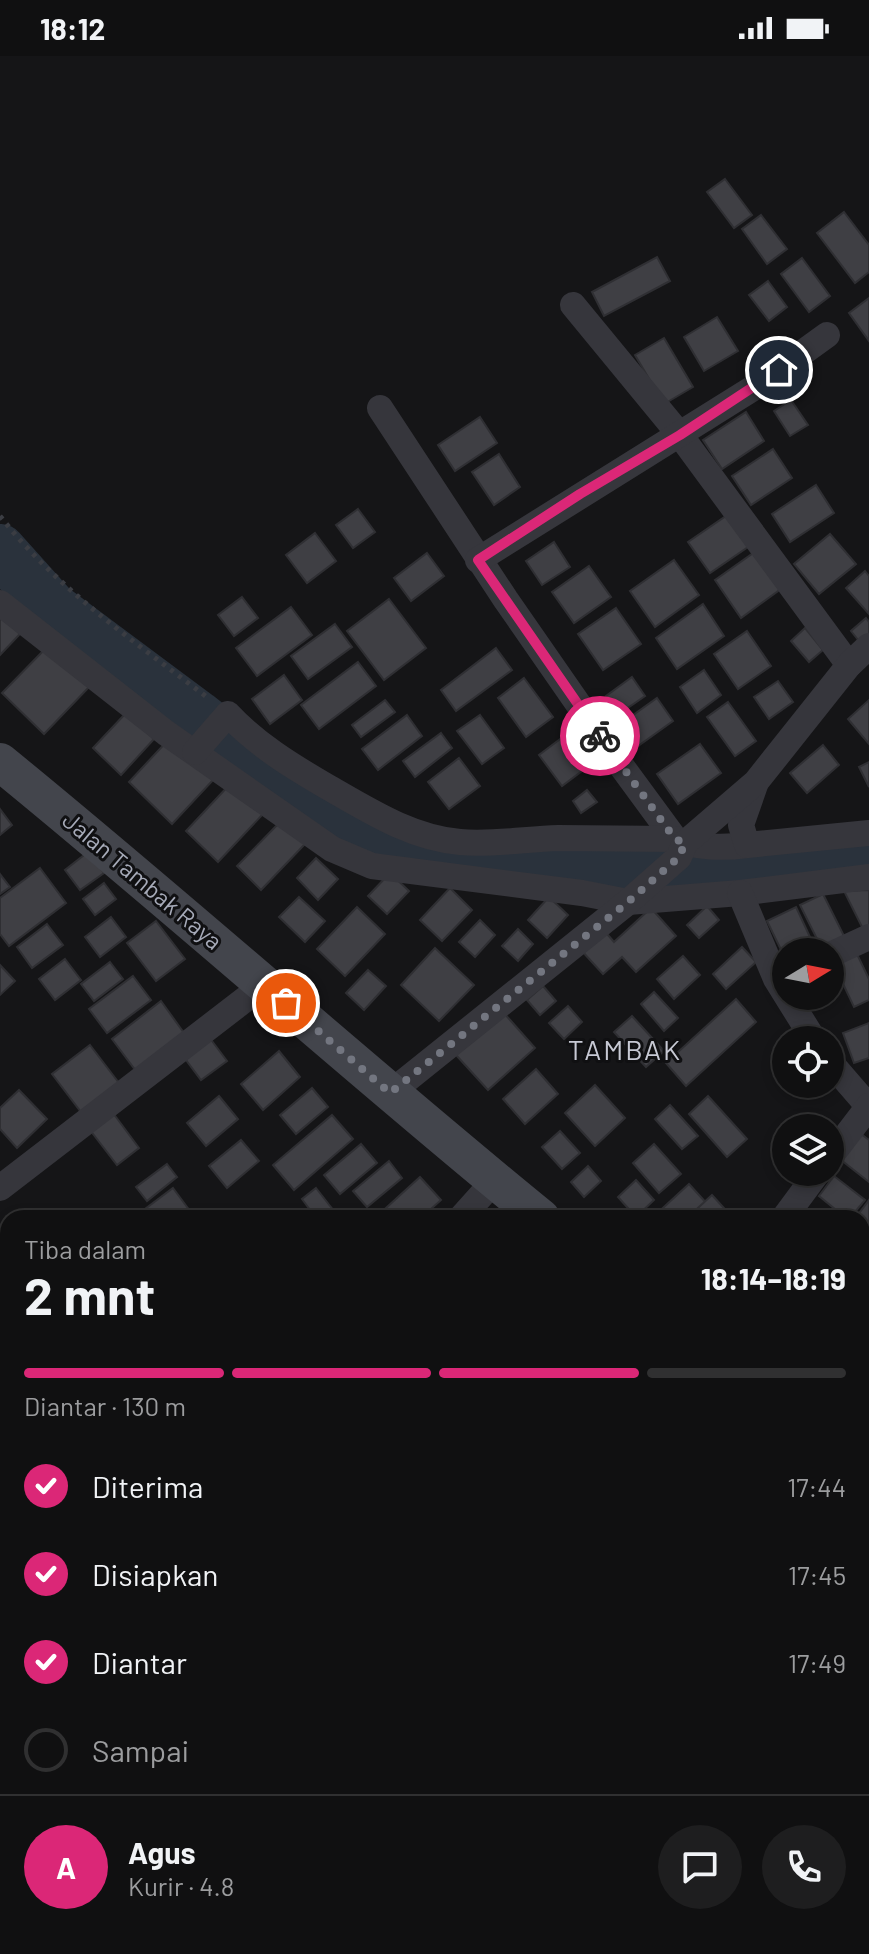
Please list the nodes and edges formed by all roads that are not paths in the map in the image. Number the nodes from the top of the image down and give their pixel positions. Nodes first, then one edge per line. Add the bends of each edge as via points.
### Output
1 (573, 305) dead end
2 (827, 335) dead end
3 (380, 408) dead end
4 (680, 435) junction
5 (478, 560) junction
6 (0, 603) edge
7 (869, 646) edge
8 (849, 665) junction
9 (197, 750) junction
10 (0, 762) edge
11 (756, 782) junction
12 (868, 836) edge
13 (747, 845) junction
14 (680, 846) junction
15 (869, 877) edge
16 (740, 893) junction
17 (632, 898) junction
18 (869, 937) edge
19 (844, 949) edge
20 (772, 959) edge
21 (265, 984) junction
22 (844, 1078) edge
23 (390, 1093) junction
24 (869, 1107) edge
25 (844, 1139) edge
26 (495, 1180) junction
27 (808, 1186) edge
28 (0, 1188) edge
29 (468, 1210) edge
30 (531, 1210) edge
31 (790, 1210) edge

1 - 4 street
2 - 4 street
3 - 5 street
4 - 5 street
4 - 8 street
5 - 14 street
6 - 9 street via 104,686
7 - 8 street
8 - 11 street
9 - 14 street via 226,716 295,768 374,815 462,843 559,838
9 - 17 street via 332,849 372,866
10 - 21 street, Jalan Tambak Raya
11 - 13 street via 741,825
11 - 14 street
12 - 13 street
13 - 14 street
14 - 17 street
15 - 16 street
16 - 17 street
16 - 20 street
17 - 23 street
18 - 19 street
21 - 23 street, Jalan Tambak Raya
21 - 28 street
22 - 24 street
23 - 26 street, Jalan Tambak Raya
24 - 25 street
26 - 29 street
26 - 30 street, Jalan Tambak Raya
27 - 31 street

